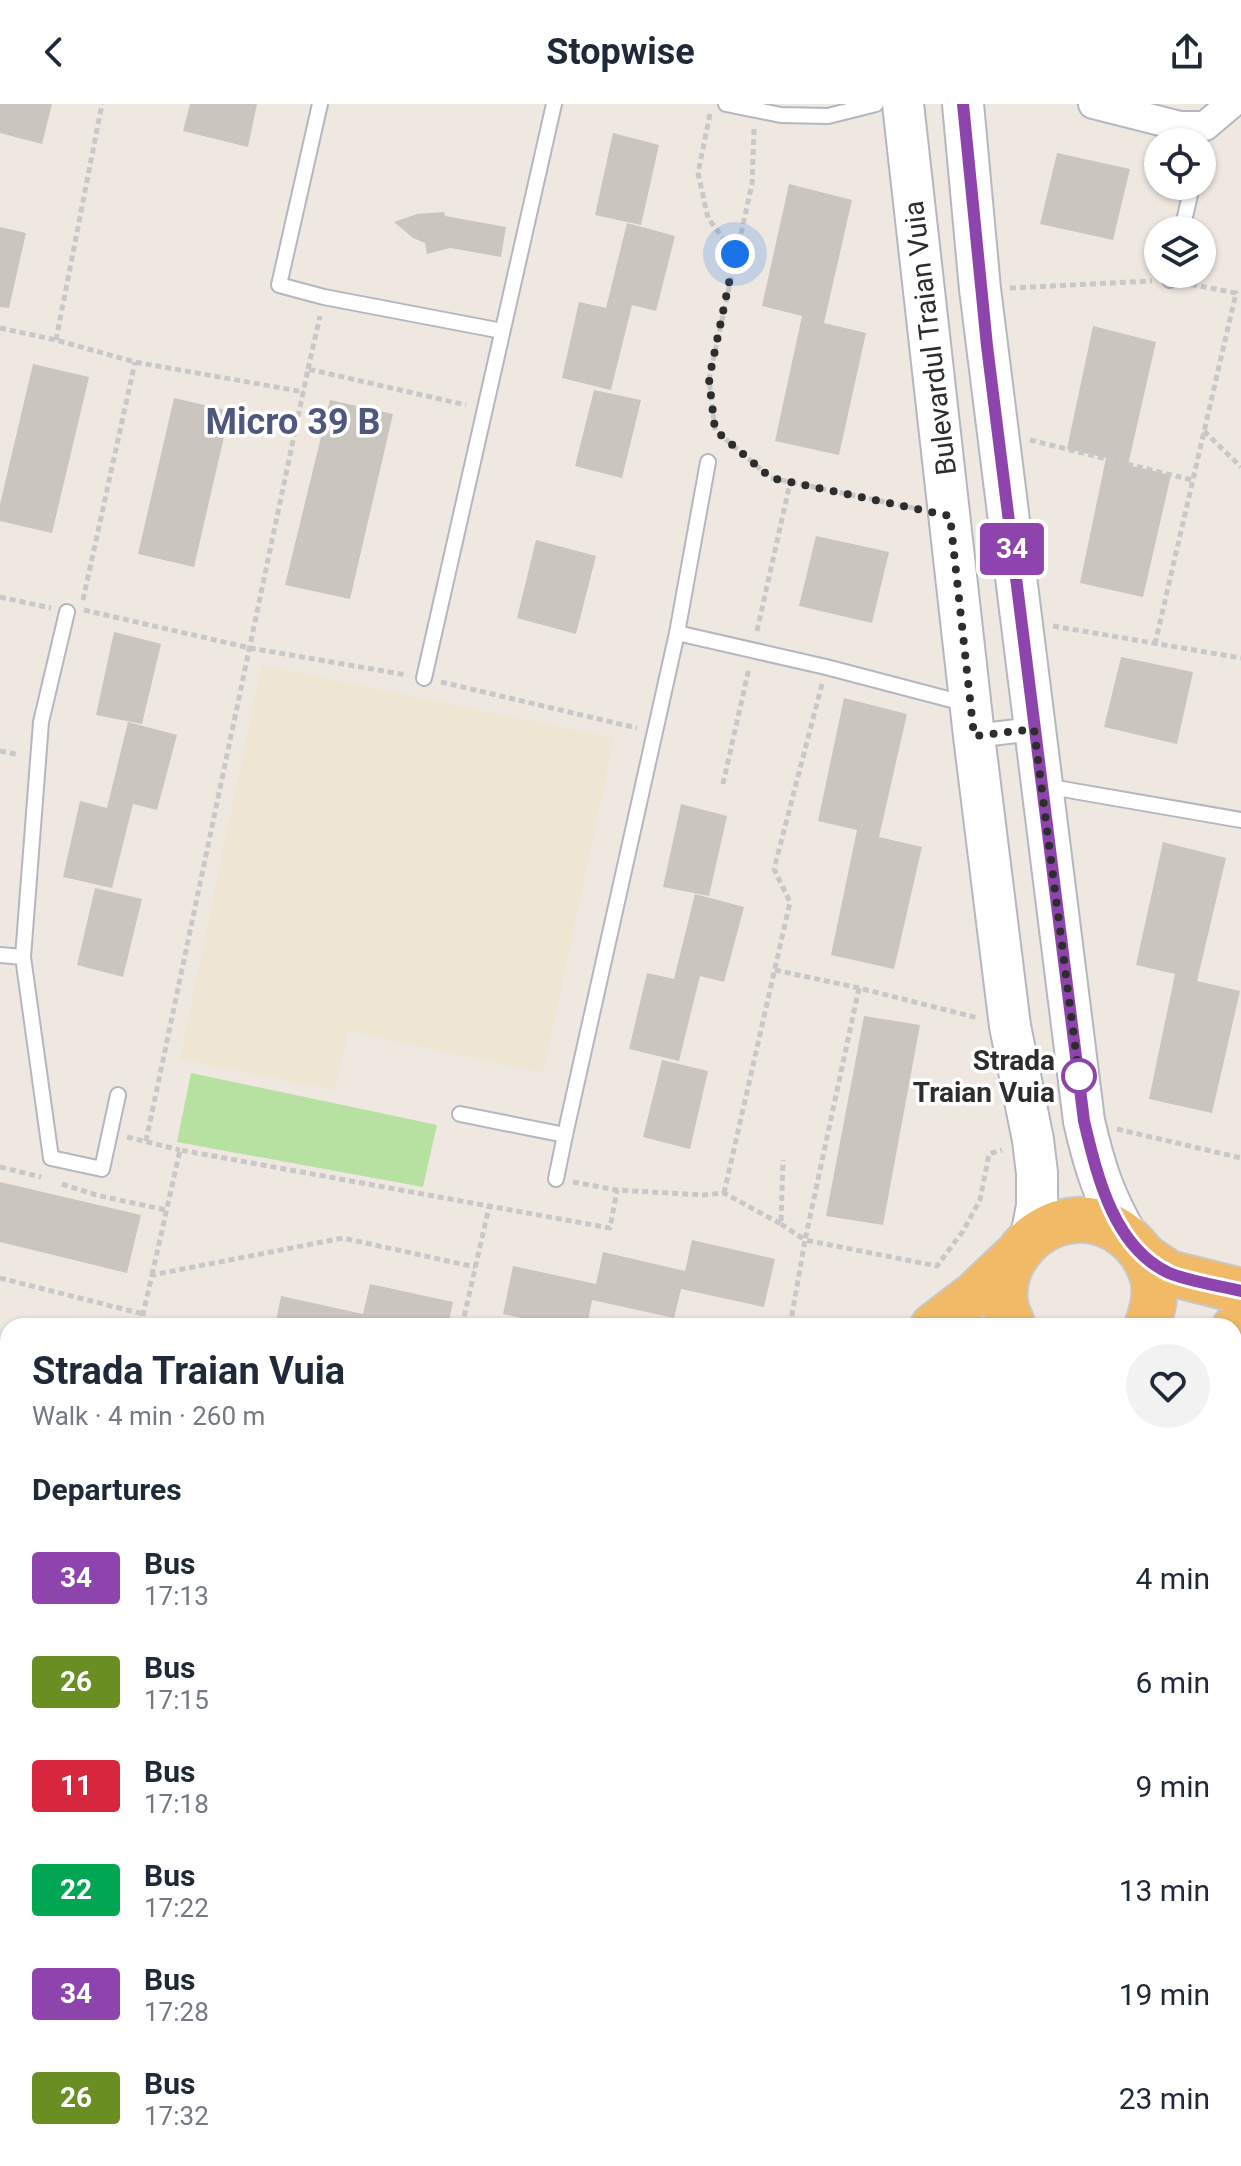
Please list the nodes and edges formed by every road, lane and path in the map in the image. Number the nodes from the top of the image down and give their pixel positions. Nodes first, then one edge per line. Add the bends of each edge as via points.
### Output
1 (102, 104) edge
2 (320, 104) edge
3 (554, 104) edge
4 (713, 104) edge
5 (726, 104) edge
6 (876, 104) edge
7 (903, 104) edge
8 (963, 104) edge
9 (1093, 104) edge
10 (1231, 104) edge
11 (754, 110) junction
12 (1186, 128) edge
13 (1209, 128) edge
14 (735, 254) junction
15 (1144, 279) edge
16 (1216, 288) edge
17 (980, 289) junction
18 (324, 297) junction
19 (0, 328) edge
20 (502, 331) junction
21 (56, 340) junction
22 (135, 362) junction
23 (308, 369) junction
24 (304, 392) junction
25 (485, 410) junction
26 (1204, 431) junction
27 (997, 432) junction
28 (708, 462) dead end
29 (1241, 467) edge
30 (1192, 480) junction
31 (950, 516) junction
32 (0, 597) edge
33 (67, 612) joint
34 (1021, 620) junction
35 (677, 633) junction
36 (1155, 644) junction
37 (250, 648) junction
38 (1241, 658) edge
39 (826, 667) junction
40 (424, 678) junction
41 (973, 721) junction
42 (1034, 729) junction
43 (654, 732) junction
44 (1041, 785) junction
45 (1241, 820) edge
46 (0, 955) edge
47 (23, 957) junction
48 (775, 970) junction
49 (859, 988) junction
50 (1010, 1026) junction
51 (118, 1095) dead end
52 (460, 1114) dead end
53 (1084, 1121) junction
54 (111, 1133) junction
55 (565, 1135) junction
56 (1033, 1140) junction
57 (146, 1141) junction
58 (180, 1150) junction
59 (1241, 1158) edge
60 (783, 1160) dead end
61 (0, 1167) edge
62 (46, 1178) dead end
63 (556, 1179) joint
64 (59, 1183) dead end
65 (617, 1190) junction
66 (724, 1193) junction
67 (489, 1207) junction
68 (166, 1210) junction
69 (781, 1224) junction
70 (805, 1240) junction
71 (1136, 1246) junction
72 (1022, 1247) junction
73 (475, 1267) junction
74 (152, 1275) junction
75 (0, 1278) edge
76 (1241, 1291) edge
77 (143, 1314) junction
78 (143, 1318) edge
79 (464, 1318) edge
80 (791, 1318) edge
81 (944, 1318) edge
82 (1010, 1318) edge
83 (1150, 1318) edge

1 - 21 path
2 - 18 lane via 279,285
3 - 20 lane
4 - 14 path via 698,173 708,218
5 - 11 lane
6 - 11 lane via 828,116
7 - 31 main road, Bulevardul Traian Vuia
8 - 17 main road, Bulevardul Traian Vuia
9 - 12 street
10 - 13 street
11 - 14 path via 752,184
14 - 31 path via 709,379 715,430 771,478
15 - 17 path
16 - 26 path via 1236,293
17 - 27 main road, Bulevardul Traian Vuia
18 - 20 lane
18 - 23 path
19 - 21 path
20 - 25 lane
21 - 22 path
22 - 24 path
22 - 37 path via 81,609
23 - 24 path
23 - 25 path
24 - 37 path
25 - 40 lane
26 - 29 path
26 - 30 path
27 - 30 path
27 - 34 main road, Bulevardul Traian Vuia
28 - 35 lane
30 - 36 path
31 - 41 main road, Bulevardul Traian Vuia
32 - 33 path
33 - 47 lane via 41,722
34 - 36 path
34 - 42 main road, Bulevardul Traian Vuia
35 - 39 lane
35 - 43 lane
36 - 38 path
37 - 40 path
37 - 57 path
39 - 41 lane
39 - 48 path via 774,869 790,902
40 - 43 path
41 - 42 street
41 - 50 main road, Bulevardul Traian Vuia
42 - 44 main road, Bulevardul Traian Vuia
43 - 55 lane
44 - 45 lane
44 - 53 main road, Bulevardul Traian Vuia
46 - 47 lane
47 - 54 lane via 51,1158 102,1169
48 - 49 path
48 - 66 path
49 - 50 path
49 - 70 path
50 - 56 main road, Bulevardul Traian Vuia
51 - 54 lane
52 - 55 lane
53 - 59 path
53 - 71 main road, Bulevardul Traian Vuia via 1110,1206
54 - 57 path
55 - 63 lane
56 - 70 path via 989,1154 980,1200 937,1266
56 - 72 main road, Bulevardul Traian Vuia via 1037,1206
57 - 58 path
58 - 67 path
58 - 68 path
60 - 69 path
61 - 62 path
63 - 65 path
64 - 68 path
65 - 66 path
65 - 67 path via 610,1228
66 - 69 path
67 - 73 path
68 - 74 path
69 - 70 path
70 - 80 path
71 - 72 highway via 1104,1224 1079,1219 1053,1224
71 - 76 highway via 1169,1273
71 - 83 highway via 1153,1280
72 - 81 highway
72 - 82 highway via 1005,1282
73 - 74 path via 343,1238
73 - 79 path
74 - 77 path
75 - 77 path
77 - 78 path

